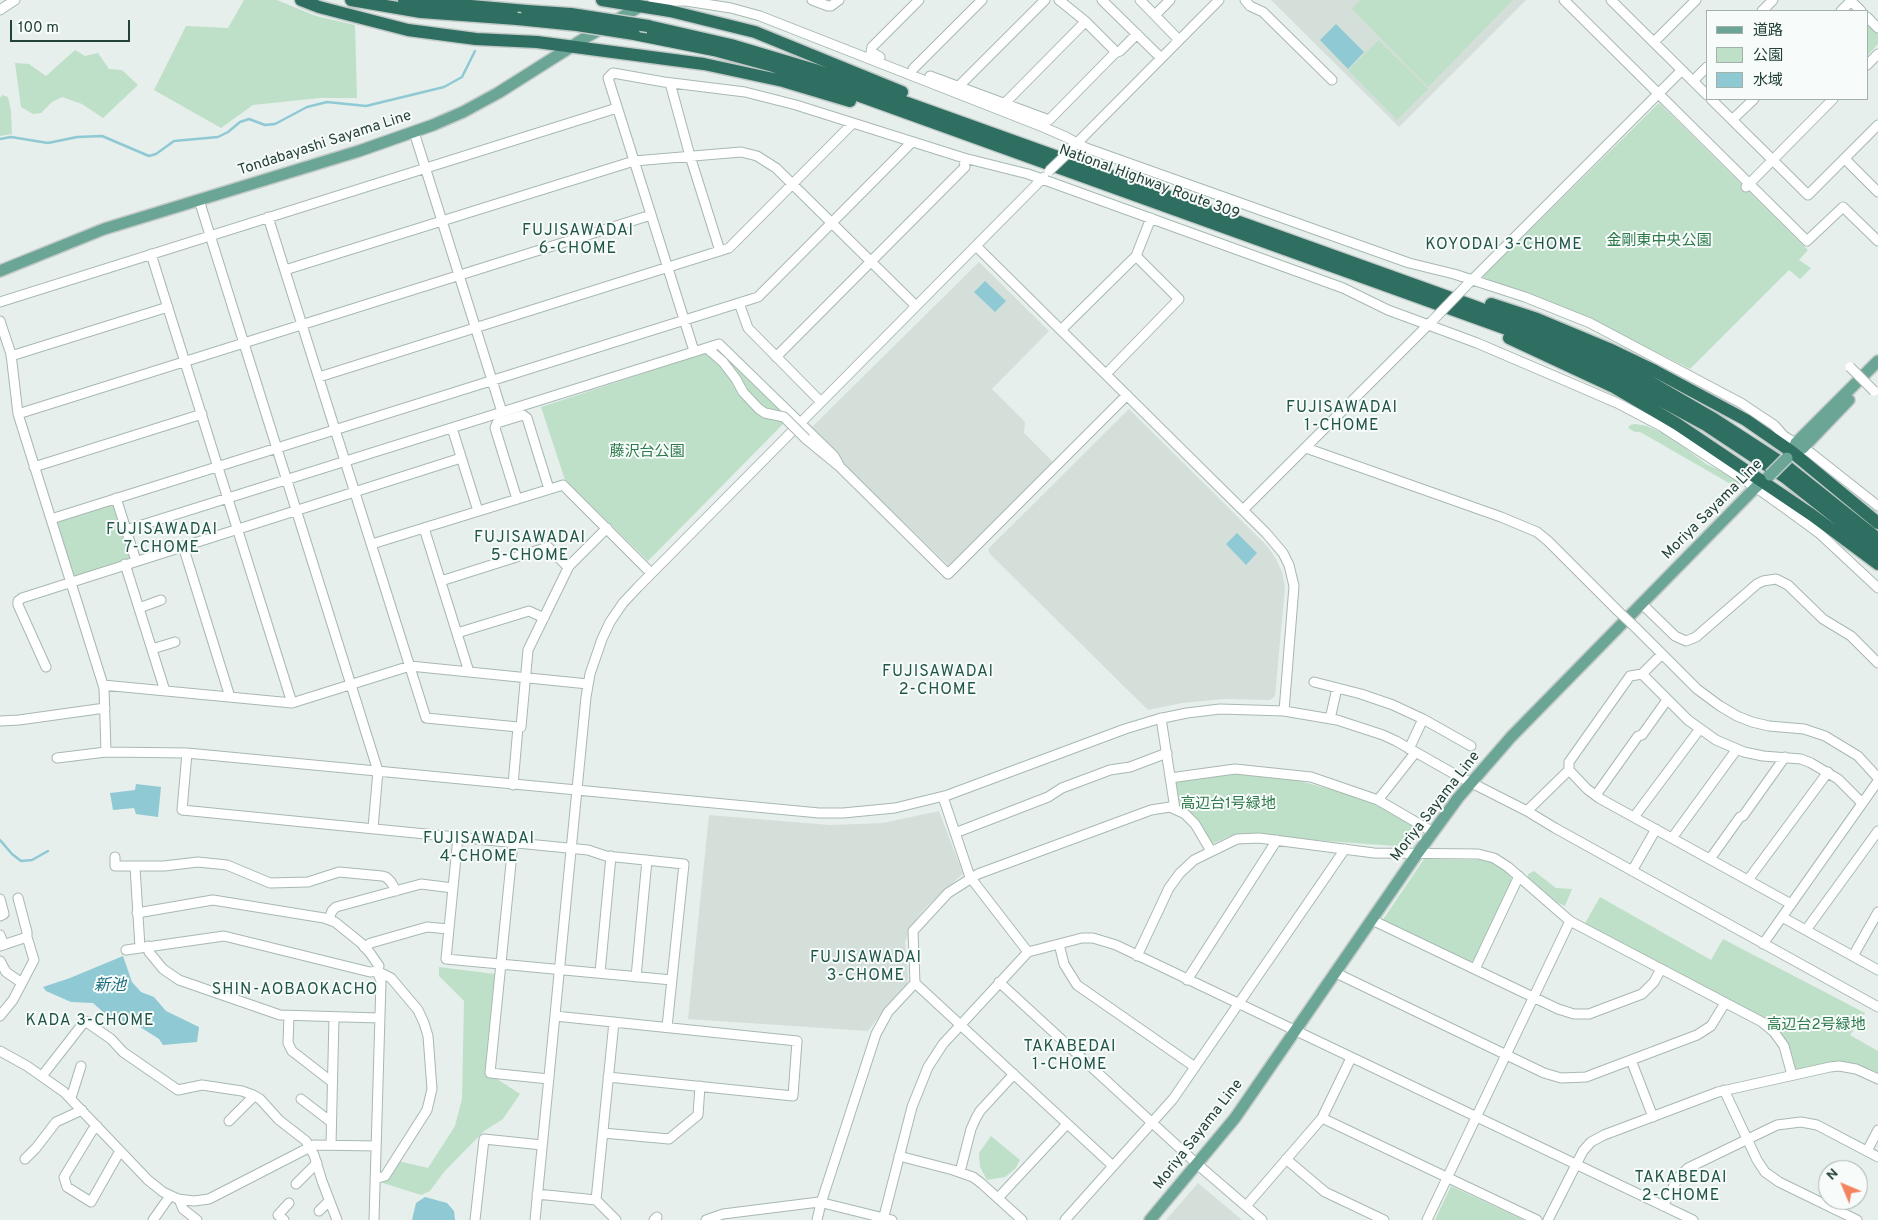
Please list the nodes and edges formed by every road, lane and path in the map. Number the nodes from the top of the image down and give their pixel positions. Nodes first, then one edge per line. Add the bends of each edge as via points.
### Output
1 (15, 0) edge
2 (301, 0) edge
3 (351, 0) edge
4 (404, 0) edge
5 (602, 0) edge
6 (812, 0) edge
7 (839, 0) edge
8 (919, 0) edge
9 (982, 0) edge
10 (1044, 0) edge
11 (1059, 0) edge
12 (1102, 0) edge
13 (1140, 0) edge
14 (1170, 0) edge
15 (1219, 0) edge
16 (1245, 0) edge
17 (1564, 0) edge
18 (1696, 0) edge
19 (1773, 0) edge
20 (655, 1) edge
21 (1615, 1) edge
22 (1850, 1) edge
23 (642, 6) junction
24 (0, 10) edge
25 (1763, 10) edge
26 (1860, 10) edge
27 (522, 15) junction
28 (1155, 15) junction
29 (1868, 18) edge
30 (1086, 22) junction
31 (1878, 28) edge
32 (1137, 34) junction
33 (1179, 40) junction
34 (1654, 42) junction
35 (570, 47) junction
36 (1115, 53) junction
37 (1878, 54) edge
38 (1161, 58) junction
39 (1868, 64) edge
40 (1706, 68) edge
41 (913, 69) junction
42 (1682, 70) junction
43 (1332, 80) dead end
44 (1693, 81) junction
45 (670, 83) junction
46 (958, 87) junction
47 (1659, 93) junction
48 (1706, 94) edge
49 (1712, 100) edge
50 (1753, 100) edge
51 (1832, 100) edge
52 (1004, 104) junction
53 (617, 108) junction
54 (1732, 120) junction
55 (957, 121) junction
56 (853, 123) junction
57 (941, 125) junction
58 (1878, 125) edge
59 (414, 132) junction
60 (912, 142) junction
61 (1077, 143) junction
62 (690, 156) junction
63 (964, 158) junction
64 (1845, 159) junction
65 (1772, 160) junction
66 (634, 161) junction
67 (426, 168) junction
68 (1042, 179) junction
69 (793, 184) junction
70 (1748, 185) junction
71 (1878, 192) edge
72 (199, 200) junction
73 (651, 215) junction
74 (268, 217) junction
75 (1150, 218) junction
76 (442, 220) junction
77 (832, 223) junction
78 (211, 235) junction
79 (1878, 241) edge
80 (976, 246) junction
81 (720, 251) junction
82 (151, 254) junction
83 (1136, 256) junction
84 (871, 262) junction
85 (668, 268) junction
86 (285, 270) junction
87 (0, 271) edge
88 (458, 275) junction
89 (1371, 280) junction
90 (1409, 283) junction
91 (1470, 283) junction
92 (0, 302) edge
93 (739, 303) junction
94 (916, 306) junction
95 (168, 307) junction
96 (684, 320) junction
97 (0, 321) edge
98 (1431, 322) junction
99 (302, 324) junction
100 (475, 328) junction
101 (1061, 330) junction
102 (244, 343) junction
103 (707, 348) junction
104 (694, 351) junction
105 (11, 356) junction
106 (776, 357) junction
107 (185, 361) junction
108 (1878, 361) edge
109 (1850, 367) dead end
110 (1878, 368) edge
111 (1106, 374) junction
112 (318, 377) junction
113 (492, 381) junction
114 (1874, 391) dead end
115 (1127, 395) junction
116 (821, 402) junction
117 (502, 412) junction
118 (18, 414) junction
119 (202, 414) junction
120 (800, 423) junction
121 (452, 428) junction
122 (335, 430) junction
123 (277, 448) junction
124 (1306, 448) junction
125 (1795, 450) junction
126 (461, 458) junction
127 (345, 461) junction
128 (218, 466) junction
129 (34, 467) junction
130 (840, 467) junction
131 (286, 480) junction
132 (1763, 481) junction
133 (549, 489) junction
134 (355, 493) junction
135 (116, 498) junction
136 (228, 498) junction
137 (517, 499) junction
138 (1878, 506) edge
139 (296, 510) junction
140 (1243, 510) junction
141 (478, 511) junction
142 (51, 519) junction
143 (1878, 523) edge
144 (424, 528) junction
145 (607, 528) junction
146 (238, 529) junction
147 (126, 530) junction
148 (1878, 539) edge
149 (372, 544) junction
150 (183, 546) junction
151 (1878, 552) edge
152 (136, 561) junction
153 (125, 564) junction
154 (1878, 564) edge
155 (568, 567) junction
156 (651, 573) junction
157 (441, 581) junction
158 (71, 582) junction
159 (1878, 588) edge
160 (161, 600) dead end
161 (1642, 604) junction
162 (139, 608) junction
163 (544, 618) junction
164 (457, 633) junction
165 (175, 642) dead end
166 (152, 649) junction
167 (1662, 654) junction
168 (1878, 663) edge
169 (410, 666) junction
170 (46, 667) dead end
171 (470, 672) junction
172 (1642, 674) junction
173 (525, 678) junction
174 (1314, 682) dead end
175 (351, 684) junction
176 (588, 684) junction
177 (103, 685) junction
178 (1337, 688) junction
179 (165, 691) junction
180 (230, 697) junction
181 (1667, 700) junction
182 (292, 703) junction
183 (105, 708) junction
184 (1284, 711) junction
185 (1162, 718) junction
186 (1330, 719) junction
187 (1424, 719) junction
188 (0, 721) edge
189 (518, 727) junction
190 (1699, 730) junction
191 (1471, 746) dead end
192 (1738, 749) junction
193 (1412, 751) junction
194 (106, 752) junction
195 (187, 753) junction
196 (1166, 753) junction
197 (58, 758) dead end
198 (1785, 758) junction
199 (1569, 770) junction
200 (378, 771) junction
201 (1828, 772) junction
202 (1170, 778) junction
203 (1877, 778) edge
204 (1472, 782) junction
205 (513, 785) junction
206 (577, 791) junction
207 (1596, 795) junction
208 (942, 797) junction
209 (1378, 800) junction
210 (1862, 804) junction
211 (1175, 809) junction
212 (1527, 811) junction
213 (1634, 817) junction
214 (373, 828) junction
215 (1656, 829) junction
216 (1878, 831) edge
217 (1433, 832) junction
218 (955, 833) junction
219 (458, 837) junction
220 (1672, 838) junction
221 (1277, 840) junction
222 (513, 843) junction
223 (572, 848) junction
224 (1345, 849) junction
225 (1210, 851) junction
226 (1417, 854) junction
227 (611, 856) junction
228 (115, 858) dead end
229 (1710, 859) junction
230 (647, 860) junction
231 (135, 867) junction
232 (1632, 871) junction
233 (1519, 876) junction
234 (971, 878) junction
235 (1748, 880) junction
236 (453, 888) junction
237 (396, 891) junction
238 (18, 898) dead end
239 (0, 899) edge
240 (1791, 904) junction
241 (1878, 912) edge
242 (137, 913) junction
243 (0, 916) edge
244 (1782, 917) junction
245 (329, 919) junction
246 (1372, 920) junction
247 (1570, 921) junction
248 (449, 929) junction
249 (1806, 930) junction
250 (0, 935) edge
251 (26, 937) junction
252 (1059, 944) junction
253 (1763, 944) junction
254 (2, 946) edge
255 (144, 947) junction
256 (364, 947) junction
257 (126, 950) dead end
258 (1028, 952) junction
259 (1138, 956) junction
260 (1853, 956) junction
261 (0, 961) edge
262 (501, 964) junction
263 (1475, 969) junction
264 (1661, 969) junction
265 (560, 970) junction
266 (1878, 970) edge
267 (377, 971) junction
268 (1336, 973) junction
269 (600, 974) junction
270 (636, 977) junction
271 (672, 980) junction
272 (1187, 980) junction
273 (999, 982) junction
274 (22, 983) junction
275 (915, 983) junction
276 (1534, 997) junction
277 (1725, 1003) junction
278 (1239, 1004) junction
279 (1878, 1007) edge
280 (0, 1016) edge
281 (289, 1016) junction
282 (555, 1016) junction
283 (334, 1017) junction
284 (379, 1018) junction
285 (614, 1022) junction
286 (960, 1025) junction
287 (667, 1027) junction
288 (1296, 1031) junction
289 (0, 1051) edge
290 (1506, 1054) junction
291 (1351, 1058) junction
292 (1631, 1060) junction
293 (81, 1066) dead end
294 (1195, 1067) junction
295 (1014, 1074) junction
296 (1792, 1075) junction
297 (42, 1076) junction
298 (608, 1077) junction
299 (549, 1079) junction
300 (1878, 1079) edge
301 (332, 1082) junction
302 (700, 1086) junction
303 (1724, 1090) junction
304 (254, 1096) junction
305 (71, 1098) junction
306 (301, 1099) dead end
307 (82, 1110) junction
308 (1653, 1117) junction
309 (1322, 1118) junction
310 (1476, 1118) junction
311 (233, 1120) dead end
312 (331, 1122) junction
313 (1152, 1123) junction
314 (1067, 1124) junction
315 (97, 1126) junction
316 (1878, 1130) edge
317 (603, 1133) junction
318 (1747, 1139) junction
319 (330, 1145) junction
320 (542, 1145) junction
321 (376, 1146) junction
322 (309, 1147) junction
323 (120, 1151) junction
324 (1867, 1151) junction
325 (899, 1156) junction
326 (1878, 1157) edge
327 (25, 1159) dead end
328 (1286, 1159) junction
329 (317, 1163) junction
330 (1197, 1164) junction
331 (1575, 1164) junction
332 (1113, 1166) junction
333 (960, 1172) junction
334 (1447, 1178) junction
335 (375, 1179) junction
336 (296, 1184) dead end
337 (537, 1194) junction
338 (170, 1196) junction
339 (998, 1198) junction
340 (179, 1199) junction
341 (329, 1200) junction
342 (596, 1200) junction
343 (821, 1202) junction
344 (289, 1203) dead end
345 (1246, 1206) junction
346 (1663, 1206) junction
347 (318, 1211) dead end
348 (735, 1216) edge
349 (279, 1218) edge
350 (886, 1219) edge
351 (1689, 1219) edge
352 (153, 1220) edge
353 (197, 1220) edge
354 (336, 1220) edge
355 (374, 1220) edge
356 (475, 1220) edge
357 (535, 1220) edge
358 (616, 1220) edge
359 (706, 1220) edge
360 (817, 1220) edge
361 (1022, 1220) edge
362 (1065, 1220) edge
363 (1150, 1220) edge
364 (1262, 1220) edge
365 (1384, 1220) edge
366 (1427, 1220) edge
367 (1537, 1220) edge
368 (1548, 1220) edge
369 (1858, 1220) edge

1 - 24 street
2 - 35 highway via 408,30
3 - 27 highway, National Highway Route 309 via 422,12
4 - 27 highway, National Highway Route 309
5 - 23 highway
6 - 7 street via 831,6
8 - 41 street via 871,50 876,56
9 - 41 street
10 - 46 street
11 - 30 street
12 - 32 street
13 - 28 street
14 - 28 street
15 - 33 street
16 - 43 street via 1264,12
17 - 47 street
18 - 34 street
19 - 25 street
20 - 23 street
20 - 61 street via 686,1 760,16
21 - 34 street
22 - 26 street
23 - 35 main road, Tondabayashi Sayama Line
23 - 55 highway via 755,32 946,110
27 - 55 highway, National Highway Route 309, bridge via 571,14 648,26 731,45 786,60
27 - 57 highway, National Highway Route 309, bridge via 714,50 773,66
28 - 33 street
29 - 31 street
30 - 36 street
30 - 52 street
32 - 36 street
32 - 38 street
33 - 38 street
34 - 42 street
35 - 57 highway via 704,64 759,75
35 - 59 main road, Tondabayashi Sayama Line via 475,106
36 - 52 street via 1049,120
37 - 39 street
38 - 61 street
40 - 44 street
41 - 46 street
42 - 44 street
42 - 47 street
44 - 48 street
45 - 53 street via 613,73 608,78
45 - 56 street via 765,96
45 - 62 street
46 - 52 street
47 - 70 street
47 - 91 street
49 - 54 street
50 - 54 street
51 - 65 street
53 - 66 street
53 - 67 street
54 - 65 street
55 - 90 highway, National Highway Route 309
56 - 60 street
56 - 69 street
57 - 89 highway, National Highway Route 309
58 - 64 street
59 - 67 street
59 - 72 main road, Tondabayashi Sayama Line
60 - 63 street
60 - 77 street
61 - 68 street, bridge
61 - 91 street via 1409,263 1454,274
62 - 66 street
62 - 69 street via 727,152 757,156 769,162
62 - 81 street
63 - 68 street
63 - 84 street via 965,167
64 - 65 street via 1808,195
64 - 71 street
65 - 70 street
66 - 73 street
66 - 76 street
67 - 74 street
67 - 76 street
68 - 75 street
68 - 80 street
69 - 77 street
69 - 81 street via 729,248
70 - 79 street via 1808,242 1843,207
72 - 78 street
72 - 87 main road, Tondabayashi Sayama Line via 104,229
73 - 85 street
73 - 88 street
74 - 78 street
74 - 86 street
75 - 83 street
75 - 98 street via 1343,288 1388,310
76 - 86 street
76 - 88 street
77 - 84 street
77 - 93 street via 758,297
78 - 82 street
78 - 102 street
80 - 94 street
80 - 101 street
81 - 85 street
82 - 92 street
82 - 95 street
83 - 101 street
83 - 111 street via 1180,299
84 - 94 street
84 - 106 street
85 - 96 street
85 - 100 street
86 - 99 street
88 - 99 street
88 - 100 street
89 - 132 highway via 1410,300 1484,327 1606,383 1677,424
89 - 151 highway, National Highway Route 309 via 1542,342 1660,399 1786,478
90 - 125 highway via 1537,319 1609,349 1746,420
90 - 148 highway, National Highway Route 309 via 1552,336 1643,378 1785,465
91 - 98 street, bridge
91 - 125 street via 1533,300 1631,344 1774,424
93 - 96 street
93 - 106 street via 748,328
94 - 116 street
95 - 105 street
95 - 107 street
96 - 104 street
96 - 113 street
97 - 105 street
98 - 124 street
98 - 132 street via 1617,403
99 - 102 street
99 - 112 street
100 - 112 street
100 - 113 street
101 - 111 street
102 - 107 street
102 - 123 street
103 - 104 street
103 - 120 street via 718,344
103 - 130 street, bridge via 723,362 759,409 784,417
104 - 117 street
105 - 118 street
106 - 116 street
107 - 118 street
107 - 119 street
108 - 125 main road, Moriya Sayama Line
109 - 114 street, bridge
110 - 125 main road, Moriya Sayama Line via 1835,416
111 - 115 street
112 - 122 street
113 - 117 street
113 - 122 street
115 - 130 street via 948,574
115 - 140 street
116 - 120 street
117 - 121 street
118 - 129 street
119 - 128 street
119 - 129 street
120 - 130 street via 834,456
120 - 156 street
121 - 126 street
121 - 127 street
122 - 123 street
122 - 127 street
123 - 128 street
123 - 131 street
124 - 140 street
124 - 167 street, bridge via 1529,528 1548,541
125 - 132 main road, Moriya Sayama Line, bridge
125 - 138 street via 1837,473
125 - 143 highway
126 - 134 street
126 - 141 street
127 - 131 street
127 - 134 street
128 - 135 street
128 - 136 street
129 - 142 street
131 - 136 street
131 - 139 street
132 - 154 highway
132 - 159 street
132 - 161 main road, Moriya Sayama Line
133 - 137 street
133 - 137 street via 527,418 523,415 497,423 495,428
133 - 145 street via 563,484
134 - 139 street
134 - 149 street
135 - 142 street
135 - 147 street
136 - 146 street
136 - 147 street
137 - 141 street
139 - 146 street
139 - 175 street
140 - 184 street via 1277,544 1292,574 1294,594
141 - 144 street
142 - 158 street
144 - 149 street
144 - 157 street
145 - 155 street
145 - 156 street
146 - 150 street
146 - 182 street
147 - 152 street
149 - 169 street
150 - 152 street
150 - 180 street
152 - 153 street
153 - 158 street
153 - 162 street
155 - 157 street via 548,547
155 - 163 street
156 - 176 street via 610,622 597,650
157 - 164 street
158 - 170 street via 18,601
158 - 177 street
160 - 162 street
161 - 168 street via 1675,636 1686,640 1696,636 1757,584 1776,579 1788,585 1823,619 1851,636
161 - 204 main road, Moriya Sayama Line via 1511,737
162 - 166 street
163 - 164 street via 529,611
163 - 173 street via 528,650
164 - 171 street
165 - 166 street
166 - 179 street
167 - 172 street
167 - 203 street via 1697,688 1736,716 1769,726 1804,729 1825,736 1858,756
169 - 171 street
169 - 175 street
169 - 189 street via 426,718
171 - 173 street
172 - 181 street
172 - 199 street via 1630,676 1569,762
173 - 176 street
173 - 189 street via 521,727
174 - 178 street
175 - 182 street
175 - 200 street
176 - 206 street
177 - 179 street
177 - 183 street
178 - 186 street
178 - 187 street
179 - 180 street
180 - 182 street
181 - 190 street
181 - 207 street
183 - 188 street
183 - 194 street
184 - 185 street via 1220,709
184 - 186 street
185 - 196 street
185 - 208 street
186 - 193 street via 1383,735
187 - 191 street
187 - 193 street
189 - 205 street
190 - 192 street
190 - 213 street
192 - 198 street
192 - 220 street
193 - 204 street
193 - 209 street
194 - 195 street
194 - 197 street
195 - 200 street
195 - 214 street via 182,810
196 - 202 street
196 - 218 street via 1062,788 1048,797
198 - 201 street via 1811,763
198 - 229 street
199 - 207 street
199 - 212 street
200 - 205 street
200 - 214 street
201 - 210 street via 1849,788
201 - 235 street
202 - 209 street via 1235,769 1311,777
202 - 211 street
203 - 210 street
204 - 212 street
204 - 217 main road, Moriya Sayama Line
205 - 206 street
206 - 208 street via 819,813 870,812
206 - 223 street
207 - 213 street
208 - 218 street
209 - 217 street
210 - 240 street
211 - 225 street via 1195,824
211 - 234 street via 1151,810
212 - 232 street
213 - 215 street
214 - 219 street
215 - 220 street
215 - 232 street
216 - 249 street
217 - 226 main road, Moriya Sayama Line
218 - 234 street
219 - 222 street
219 - 236 street
220 - 229 street
221 - 224 street
221 - 225 street via 1237,838
221 - 272 street
222 - 223 street
222 - 262 street
223 - 227 street
223 - 265 street
224 - 226 street
224 - 278 street
225 - 259 street via 1174,879
226 - 233 street via 1478,854 1501,862
226 - 246 main road, Moriya Sayama Line
227 - 230 street
227 - 269 street
228 - 231 street via 115,866
229 - 235 street
230 - 270 street
230 - 271 street via 684,864
231 - 237 street via 190,862 218,864 270,883 308,882 338,872 382,876
231 - 242 street
232 - 253 street
233 - 247 street
233 - 263 street
234 - 258 street
234 - 275 street via 948,893 913,932
235 - 240 street
236 - 237 street via 421,884
236 - 248 street
237 - 245 street via 336,907
238 - 251 street
239 - 243 street via 4,914
240 - 244 street
241 - 260 street
242 - 245 street via 213,900
242 - 255 street
244 - 249 street
244 - 253 street
245 - 256 street
246 - 263 street
246 - 268 main road, Moriya Sayama Line
247 - 264 street
247 - 276 street
248 - 256 street via 427,926 371,942
248 - 262 street via 446,959
249 - 260 street
250 - 254 street
251 - 254 street
251 - 274 street via 34,960
252 - 258 street
252 - 259 street via 1093,938
252 - 294 street via 1064,964 1077,985
253 - 279 street
255 - 257 street
255 - 267 street via 224,936 370,972
255 - 281 street via 162,969 179,980
256 - 267 street via 378,966
258 - 273 street
259 - 272 street
260 - 266 street
261 - 274 street via 6,972
262 - 265 street
262 - 299 street via 490,1073
263 - 276 street
264 - 276 street via 1642,994 1589,1014 1566,1012
264 - 277 street
265 - 269 street
265 - 282 street
267 - 284 street via 381,981
267 - 335 street via 391,978 422,1016 428,1036 432,1089 428,1110 385,1176
268 - 288 main road, Moriya Sayama Line
268 - 290 street
269 - 270 street
270 - 271 street
271 - 287 street
272 - 278 street
273 - 286 street
273 - 313 street
274 - 280 street
275 - 286 street
275 - 343 street via 888,1012 876,1034
276 - 290 street
277 - 292 street via 1715,1022 1705,1030
277 - 296 street via 1774,1032 1784,1046
278 - 288 street
278 - 294 street
281 - 283 street
281 - 301 street via 288,1043 292,1051
282 - 285 street
282 - 299 street
283 - 284 street
283 - 301 street
284 - 321 street
285 - 287 street
285 - 298 street
286 - 295 street
286 - 325 street via 943,1044 921,1081
287 - 302 street via 797,1041 793,1096
288 - 291 street
288 - 330 main road, Moriya Sayama Line via 1235,1118
289 - 297 street
290 - 292 street via 1553,1076 1570,1079 1586,1077
290 - 310 street
291 - 309 street
291 - 310 street
292 - 308 street
293 - 305 street
294 - 313 street
295 - 314 street
295 - 333 street via 976,1118
296 - 300 street via 1839,1066 1856,1068
296 - 303 street
297 - 304 street via 84,1021 178,1090 202,1085
297 - 305 street
298 - 302 street
298 - 317 street
299 - 320 street
301 - 312 street
302 - 317 street via 698,1115 669,1139
303 - 308 street
303 - 318 street
304 - 311 street
304 - 322 street via 302,1137
305 - 307 street
306 - 312 street
307 - 315 street
307 - 327 street via 56,1122
308 - 331 street via 1597,1138 1586,1146
309 - 328 street
309 - 334 street
310 - 331 street
310 - 334 street
312 - 319 street
313 - 330 street
313 - 332 street
314 - 332 street
314 - 339 street
315 - 323 street
315 - 323 street via 64,1177 67,1188 91,1202
316 - 324 street
317 - 342 street
318 - 324 street via 1777,1125 1808,1123
318 - 346 street via 1688,1168 1678,1178
318 - 369 street via 1760,1166 1772,1178
319 - 321 street
319 - 322 street
320 - 337 street
320 - 356 street via 484,1139
321 - 335 street
322 - 329 street
322 - 340 street via 217,1196 201,1200
323 - 338 street via 148,1180
324 - 326 street
325 - 333 street
325 - 350 street
328 - 345 street
328 - 365 street via 1325,1192
329 - 336 street via 301,1173
329 - 341 street
330 - 345 street
330 - 363 main road, Moriya Sayama Line
331 - 346 street
331 - 368 street
332 - 362 street
333 - 339 street via 981,1183
334 - 366 street
334 - 367 street
335 - 355 street
337 - 342 street
337 - 357 street
338 - 340 street
338 - 352 street
339 - 361 street
340 - 353 street via 183,1208
341 - 347 street
341 - 354 street
342 - 358 street
343 - 348 street
343 - 350 street
343 - 360 street
344 - 349 street
345 - 364 street
346 - 351 street
348 - 359 street via 723,1214

